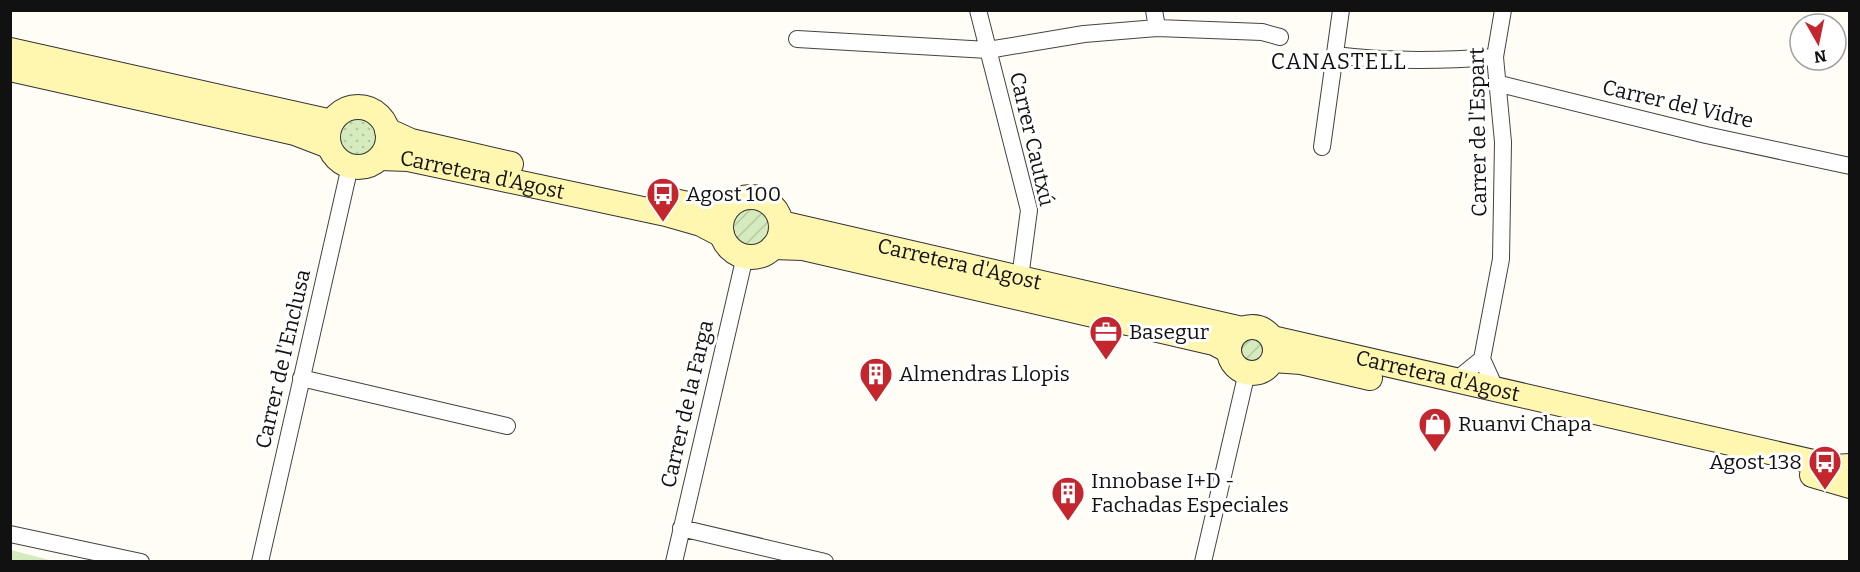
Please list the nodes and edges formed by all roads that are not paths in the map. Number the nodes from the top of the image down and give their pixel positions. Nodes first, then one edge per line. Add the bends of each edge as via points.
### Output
1 (978, 10) edge
2 (1154, 10) edge
3 (1341, 10) edge
4 (1503, 10) edge
5 (1157, 28) junction
6 (1281, 36) dead end
7 (797, 39) dead end
8 (10, 50) edge
9 (988, 50) junction
10 (1335, 55) junction
11 (1495, 57) junction
12 (10, 69) edge
13 (1496, 84) junction
14 (332, 122) junction
15 (387, 130) junction
16 (329, 146) junction
17 (1322, 147) dead end
18 (380, 158) junction
19 (350, 166) junction
20 (1850, 166) edge
21 (781, 223) junction
22 (724, 224) junction
23 (773, 248) junction
24 (744, 256) junction
25 (1020, 278) junction
26 (1242, 329) junction
27 (1272, 349) junction
28 (1229, 351) junction
29 (1482, 359) junction
30 (1247, 372) junction
31 (301, 378) junction
32 (1455, 381) junction
33 (1496, 390) junction
34 (507, 426) dead end
35 (1850, 466) edge
36 (1850, 486) edge
37 (681, 528) junction
38 (10, 534) edge
39 (141, 561) edge
40 (260, 561) edge
41 (674, 561) edge
42 (825, 561) edge
43 (1203, 561) edge

1 - 9 street, Carrer Cautxú
2 - 5 street
3 - 10 street
4 - 11 street, Carrer de l'Espart
5 - 6 street
5 - 9 street via 1084,34
7 - 9 street
8 - 14 main road
9 - 25 street, Carrer Cautxú via 1029,210
10 - 11 street via 1421,62
10 - 17 street
11 - 13 street, Carrer de l'Espart
12 - 16 main road via 295,133
13 - 20 street, Carrer del Vidre
13 - 29 street, Carrer de l'Espart via 1503,142 1501,259
14 - 15 main road via 347,109 367,109 383,121
14 - 16 main road
15 - 18 main road via 388,140
15 - 22 main road, Carretera d'Agost via 411,141
16 - 19 main road via 340,162
18 - 19 main road via 360,167
18 - 22 main road, Carretera d'Agost via 408,159 701,224
19 - 31 street, Carrer de l'Enclusa
21 - 22 main road via 773,207 758,198 739,200
21 - 23 main road
21 - 25 main road, Carretera d'Agost
22 - 24 main road via 735,252
23 - 24 main road via 760,256
23 - 28 main road, Carretera d'Agost via 803,248 1214,343
24 - 37 street, Carrer de la Farga
25 - 26 main road, Carretera d'Agost
26 - 27 main road via 1259,327
26 - 28 main road via 1232,338
27 - 30 main road via 1266,368
27 - 32 main road, Carretera d'Agost
27 - 36 main road, Carretera d'Agost via 1301,362
28 - 30 main road via 1234,365
29 - 32 street
29 - 33 street
30 - 43 street
31 - 34 street
31 - 40 street, Carrer de l'Enclusa
32 - 33 main road, Carretera d'Agost
33 - 35 main road, Carretera d'Agost via 1835,467
37 - 41 street, Carrer de la Farga
37 - 42 street
38 - 39 street

